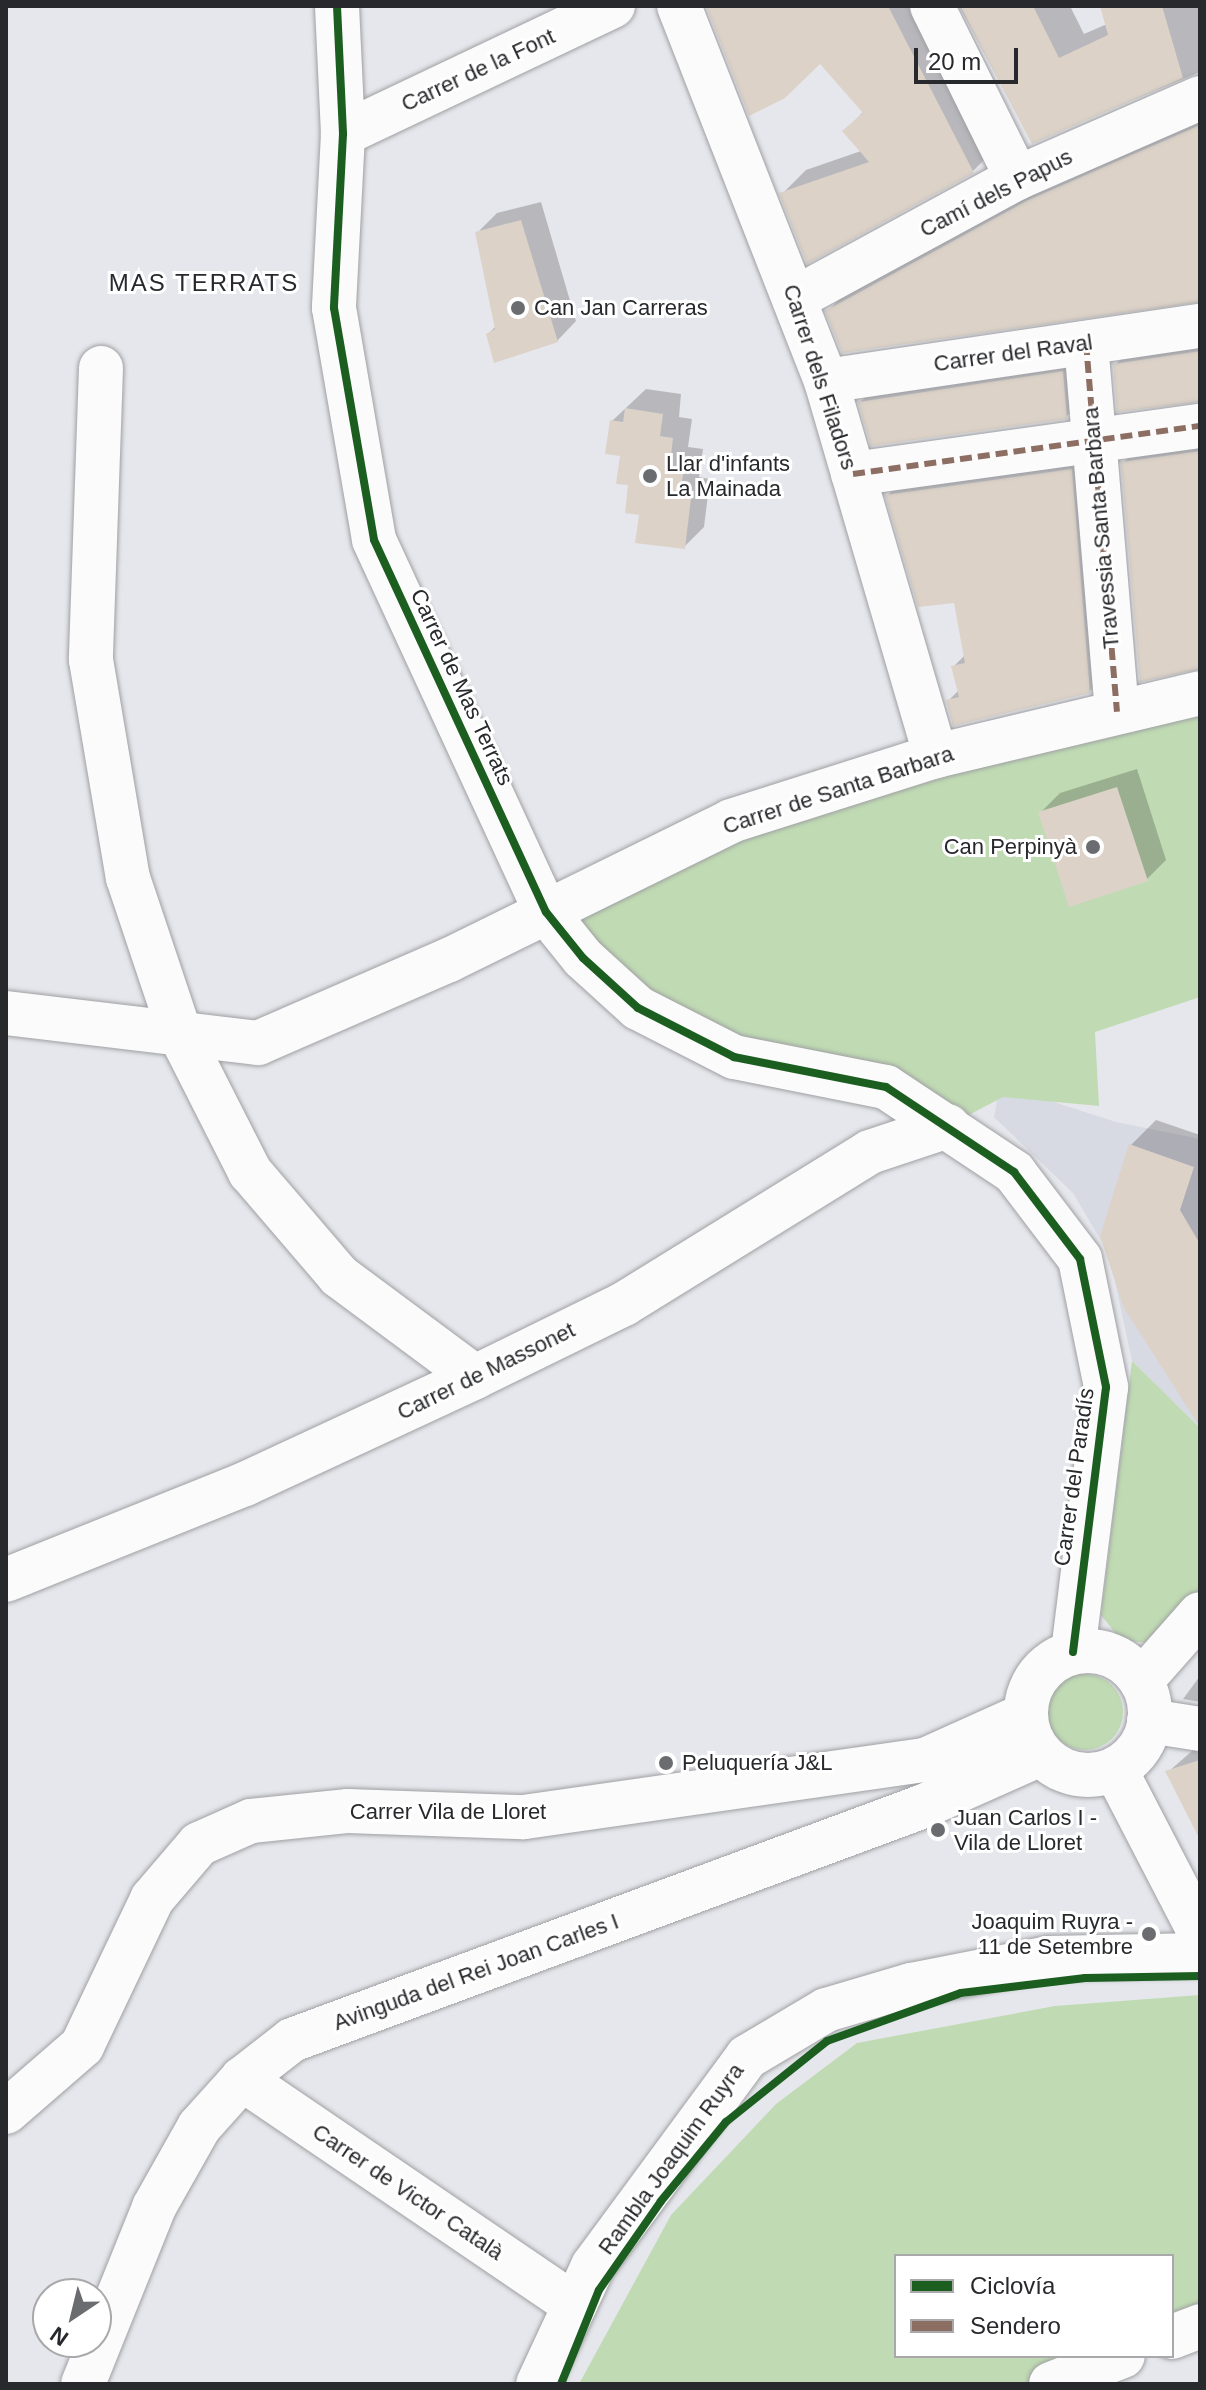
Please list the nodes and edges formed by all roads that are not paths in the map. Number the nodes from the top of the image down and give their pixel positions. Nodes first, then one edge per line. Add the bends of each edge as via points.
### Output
1 (337, 6) edge
2 (613, 6) edge
3 (679, 6) edge
4 (932, 6) edge
5 (1200, 98) edge
6 (343, 134) junction
7 (1017, 178) junction
8 (796, 298) junction
9 (1200, 326) edge
10 (1086, 343) junction
11 (101, 368) dead end
12 (826, 381) junction
13 (1200, 426) edge
14 (1093, 439) junction
15 (853, 474) junction
16 (1200, 693) edge
17 (1117, 712) junction
18 (936, 756) junction
19 (546, 912) junction
20 (6, 1013) edge
21 (181, 1036) junction
22 (948, 1126) junction
23 (475, 1377) junction
24 (6, 1580) edge
25 (1200, 1614) edge
26 (1073, 1652) junction
27 (1145, 1701) junction
28 (1200, 1729) edge
29 (1033, 1735) junction
30 (1115, 1769) junction
31 (1200, 1933) edge
32 (1200, 1955) edge
33 (242, 2079) junction
34 (6, 2112) edge
35 (575, 2305) junction
36 (1200, 2326) edge
37 (1174, 2336) edge
38 (1118, 2358) edge
39 (83, 2384) edge
40 (538, 2384) edge
41 (1051, 2384) edge

1 - 6 street, Carrer de Mas Terrats
2 - 6 street, Carrer de la Font
3 - 8 street, Carrer dels Filadors
4 - 7 street
5 - 7 street, Camí dels Papus
6 - 19 street, Carrer de Mas Terrats via 334,308 374,540
7 - 8 street, Camí dels Papus
8 - 12 street, Carrer dels Filadors
9 - 10 street, Carrer del Raval
10 - 12 street, Carrer del Raval
10 - 14 street, Travessia Santa Barbara
11 - 21 street via 91,660 128,878
12 - 15 street, Carrer dels Filadors
13 - 14 street
14 - 15 street
14 - 17 street, Travessia Santa Barbara
15 - 18 street, Carrer dels Filadors
16 - 17 street, Carrer de Santa Barbara
17 - 18 street, Carrer de Santa Barbara
18 - 19 street, Carrer de Santa Barbara via 731,821
19 - 21 street, Carrer de Santa Barbara via 258,1043
19 - 22 street, Carrer de Mas Terrats via 638,1008 734,1057 886,1087
20 - 21 street, Carrer de Santa Barbara
21 - 23 street via 250,1172 329,1264
22 - 23 street, Carrer de Massonet via 870,1152 624,1304
22 - 26 street, Carrer del Paradís via 1014,1172 1080,1259 1106,1387
23 - 24 street, Carrer de Massonet via 245,1484
25 - 27 street
26 - 27 street via 1105,1653
26 - 29 street via 1038,1675
27 - 28 street
27 - 30 street via 1141,1745
29 - 30 street via 1075,1774
29 - 33 street, Avinguda del Rei Joan Carles I via 924,1806 292,2040
29 - 34 street, Carrer Vila de Lloret via 925,1760 524,1817 348,1811 251,1821 199,1844 152,1899 82,2046
30 - 31 street
32 - 35 street, Rambla Joaquim Ruyra via 1048,1958 826,2010 747,2057 593,2266
33 - 35 street, Carrer de Victor Català
33 - 39 street, Avinguda del Rei Joan Carles I via 199,2127 154,2207
35 - 40 street, Rambla Joaquim Ruyra
36 - 37 street
38 - 41 street

